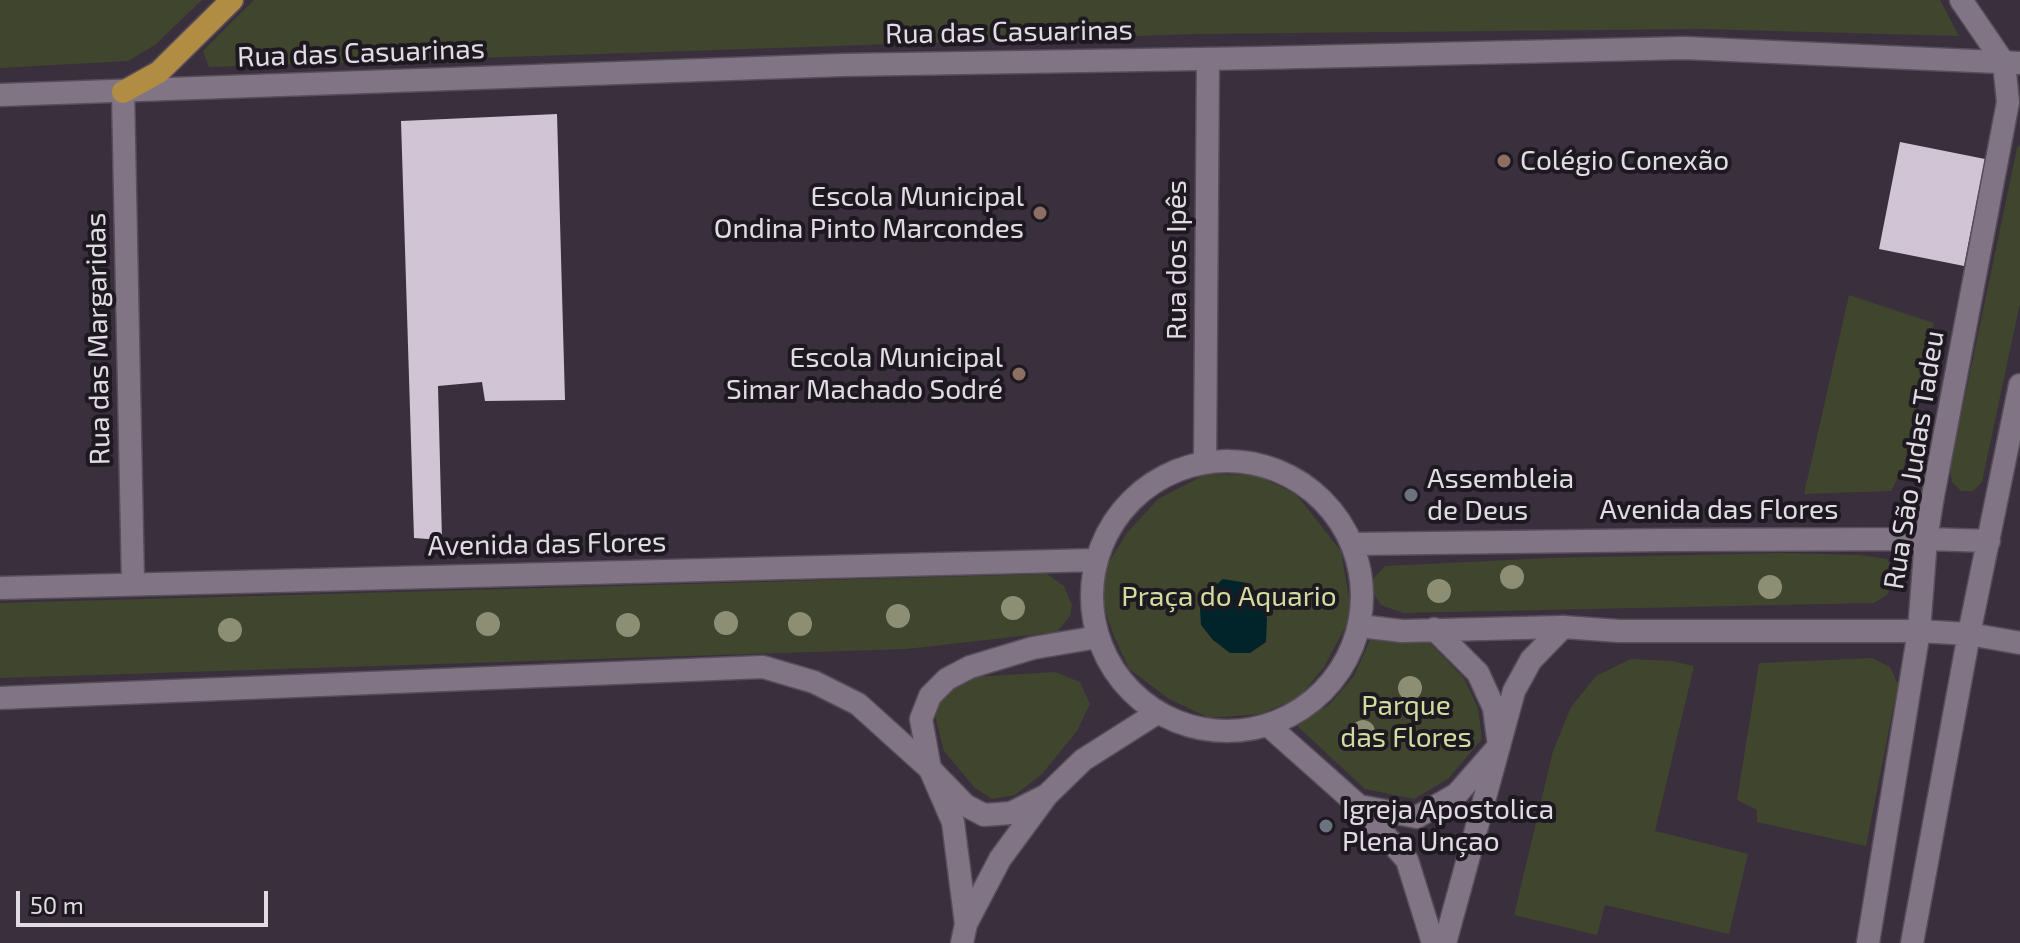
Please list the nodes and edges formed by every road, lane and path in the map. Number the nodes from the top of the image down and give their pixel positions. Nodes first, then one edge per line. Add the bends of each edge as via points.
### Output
1 (232, 0) edge
2 (1961, 0) edge
3 (1208, 59) junction
4 (2012, 63) edge
5 (123, 92) junction
6 (0, 95) edge
7 (2020, 385) edge
8 (1205, 462) junction
9 (1926, 539) junction
10 (1989, 541) junction
11 (1353, 544) junction
12 (1096, 560) junction
13 (133, 584) junction
14 (0, 588) edge
15 (1360, 626) junction
16 (1563, 627) junction
17 (1434, 629) junction
18 (1919, 631) junction
19 (1969, 634) junction
20 (1098, 637) junction
21 (2020, 643) edge
22 (0, 698) edge
23 (1157, 713) junction
24 (1269, 726) junction
25 (1499, 746) junction
26 (930, 769) junction
27 (1047, 795) junction
28 (1359, 806) junction
29 (964, 934) edge
30 (1433, 943) edge
31 (1445, 943) edge
32 (1868, 943) edge
33 (1912, 943) edge

1 - 5 highway via 159,72
2 - 4 street, Rua São Judas Tadeu
3 - 4 street, Rua das Casuarinas via 1685,48
3 - 5 street, Rua das Casuarinas via 843,65
3 - 8 street, Rua dos Ipês
4 - 9 street, Rua São Judas Tadeu
5 - 6 street, Rua das Casuarinas
5 - 13 street, Rua das Margaridas
7 - 10 street
8 - 11 street via 1265,465 1317,495
8 - 12 street via 1156,479 1118,514
9 - 10 street, Avenida das Flores
9 - 11 street, Avenida das Flores
9 - 18 street, Rua São Judas Tadeu
10 - 19 street
11 - 15 street via 1363,585
12 - 13 street, Avenida das Flores
12 - 20 street via 1091,599
13 - 14 street, Avenida das Flores
15 - 17 street
15 - 24 street via 1342,670 1311,704
16 - 17 street
16 - 18 street
16 - 25 street via 1531,660 1514,691
17 - 25 street via 1478,673 1494,708
18 - 19 street
18 - 32 street, Rua São Judas Tadeu
19 - 21 street
19 - 33 street
20 - 23 street via 1120,680
20 - 26 street via 1033,648 947,679 930,696 921,719
22 - 26 street via 763,667 814,682 858,704
23 - 24 street via 1211,732
23 - 27 street via 1083,760
24 - 28 street
25 - 28 street via 1457,794 1417,817
25 - 31 street
26 - 27 street via 965,805 984,815 1011,813
26 - 29 street via 953,822
27 - 29 street via 1000,859
28 - 30 street via 1407,860

